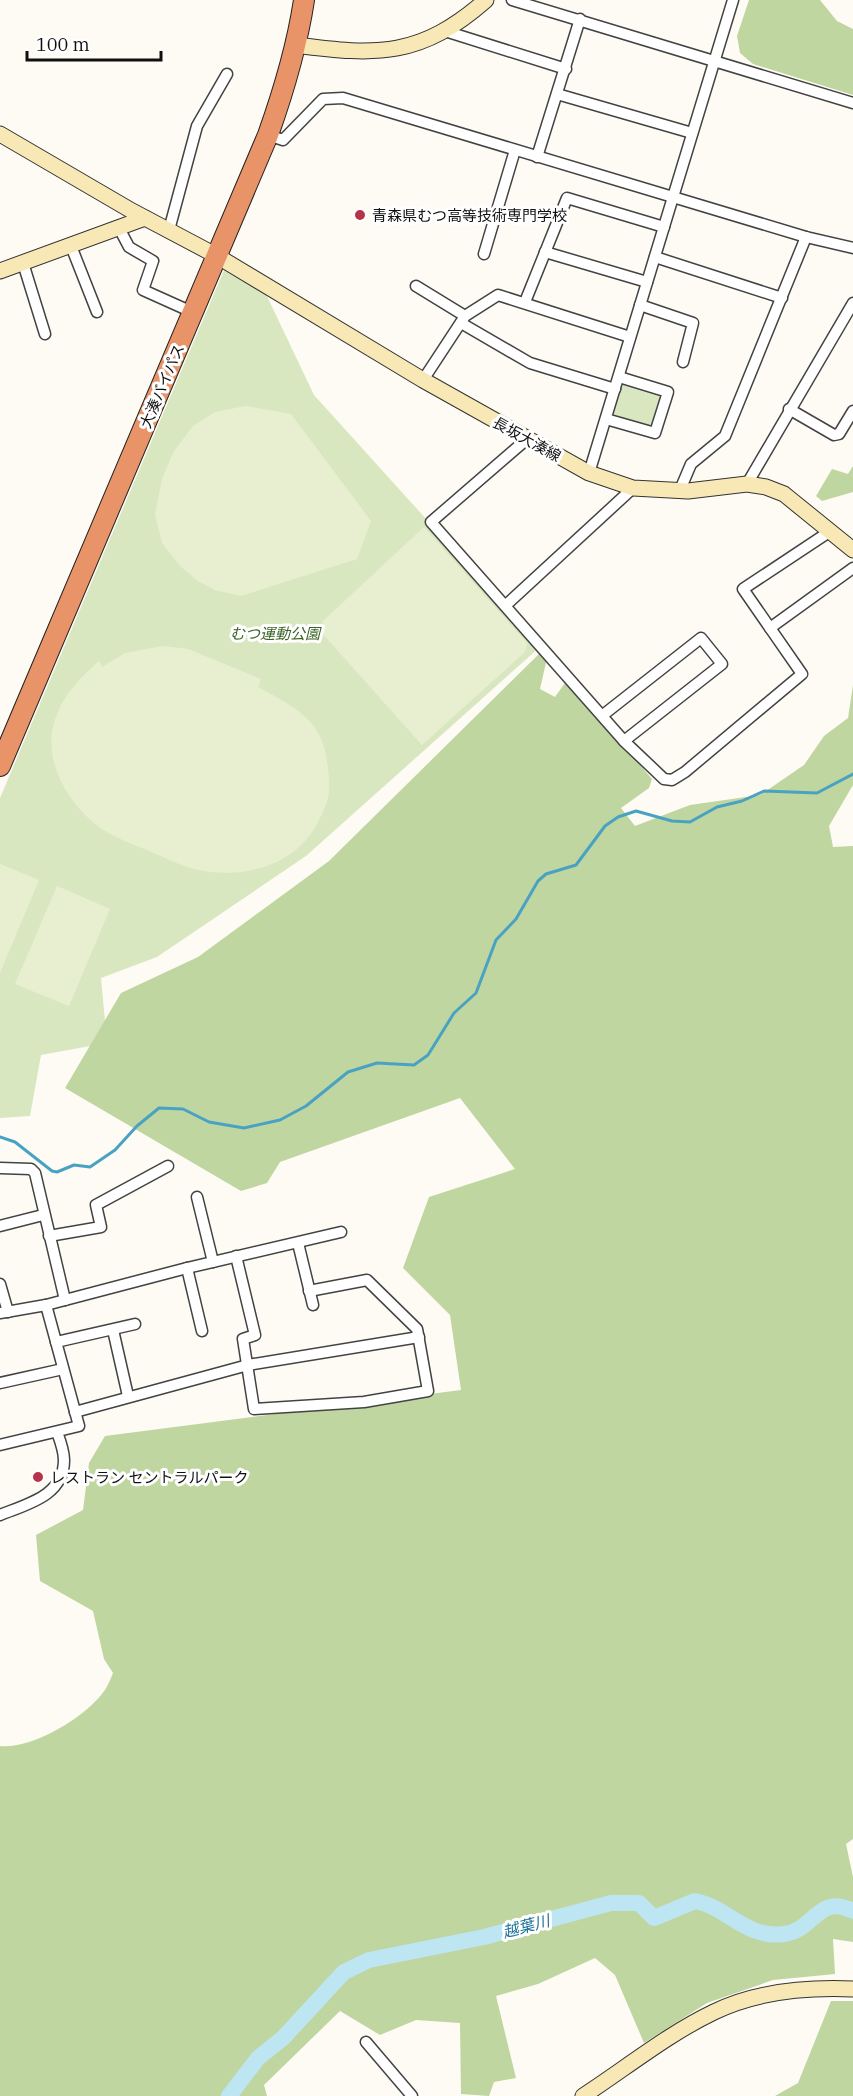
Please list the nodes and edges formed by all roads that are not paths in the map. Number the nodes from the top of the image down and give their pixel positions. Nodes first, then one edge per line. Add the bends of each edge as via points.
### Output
1 (304, 0) edge
2 (486, 0) edge
3 (512, 0) edge
4 (733, 0) edge
5 (580, 19) junction
6 (446, 31) junction
7 (296, 45) junction
8 (713, 62) junction
9 (566, 69) junction
10 (226, 74) dead end
11 (557, 94) junction
12 (853, 103) edge
13 (692, 133) junction
14 (0, 134) edge
15 (268, 135) junction
16 (514, 150) junction
17 (537, 157) junction
18 (673, 196) junction
19 (145, 218) junction
20 (664, 227) junction
21 (119, 228) junction
22 (169, 230) junction
23 (806, 237) junction
24 (71, 246) junction
25 (853, 248) edge
26 (545, 252) junction
27 (484, 254) dead end
28 (217, 256) junction
29 (655, 256) junction
30 (23, 263) junction
31 (0, 271) edge
32 (647, 282) junction
33 (416, 286) dead end
34 (782, 298) junction
35 (525, 302) junction
36 (853, 303) edge
37 (640, 305) junction
38 (98, 312) dead end
39 (192, 312) junction
40 (463, 320) junction
41 (45, 334) dead end
42 (630, 338) junction
43 (683, 362) dead end
44 (619, 377) junction
45 (423, 380) junction
46 (615, 389) junction
47 (789, 409) junction
48 (853, 411) edge
49 (606, 418) junction
50 (527, 439) junction
51 (589, 473) junction
52 (747, 484) junction
53 (633, 488) junction
54 (680, 490) junction
55 (830, 532) junction
56 (853, 550) edge
57 (853, 568) edge
58 (506, 605) junction
59 (770, 628) junction
60 (603, 715) junction
61 (624, 741) junction
62 (2, 755) edge
63 (168, 1167) dead end
64 (0, 1168) edge
65 (197, 1197) dead end
66 (43, 1215) junction
67 (0, 1226) edge
68 (342, 1232) dead end
69 (49, 1236) junction
70 (298, 1243) junction
71 (236, 1256) junction
72 (213, 1262) junction
73 (187, 1268) junction
74 (0, 1284) edge
75 (309, 1291) junction
76 (64, 1300) junction
77 (46, 1305) junction
78 (313, 1305) dead end
79 (4, 1312) edge
80 (135, 1324) dead end
81 (113, 1330) junction
82 (202, 1331) dead end
83 (419, 1337) junction
84 (56, 1342) junction
85 (248, 1365) junction
86 (63, 1369) junction
87 (0, 1383) edge
88 (128, 1396) junction
89 (75, 1412) junction
90 (57, 1432) junction
91 (0, 1445) edge
92 (0, 1515) edge
93 (853, 1989) edge
94 (366, 2043) dead end
95 (412, 2096) edge
96 (583, 2096) edge

1 - 7 highway, 大湊バイパス
2 - 6 street
3 - 5 street
4 - 8 street
5 - 8 street
5 - 9 street
6 - 7 street via 408,46 373,53
6 - 9 street
7 - 15 highway, 大湊バイパス
8 - 12 street
8 - 13 street
9 - 11 street
10 - 22 street via 197,126
11 - 13 street
11 - 17 street
13 - 18 street
14 - 19 street, 長坂大湊線
15 - 16 street via 283,140 323,99 334,97
15 - 28 highway, 大湊バイパス
16 - 17 street
16 - 27 street
17 - 18 street
18 - 20 street
18 - 23 street
19 - 21 street
19 - 22 street, 長坂大湊線
20 - 26 street via 567,198
20 - 29 street
21 - 24 street
21 - 39 street via 129,247 153,261 143,290
22 - 28 street, 長坂大湊線
23 - 25 street
23 - 34 street
24 - 30 street
24 - 38 street
26 - 32 street
26 - 35 street
28 - 39 highway, 大湊バイパス
28 - 45 street, 長坂大湊線
29 - 32 street
29 - 34 street
30 - 31 street
30 - 41 street
32 - 37 street
33 - 40 street
34 - 54 street via 724,436 691,464
35 - 40 street via 498,295
35 - 42 street
36 - 47 street
37 - 42 street
37 - 43 street via 693,323
39 - 62 highway, 大湊バイパス
40 - 45 street
40 - 46 street via 530,363
42 - 44 street
44 - 46 street
44 - 49 street via 668,392 655,433
45 - 50 street, 長坂大湊線
46 - 49 street
47 - 48 street via 834,435 839,434
47 - 52 street
49 - 51 street
50 - 51 street, 長坂大湊線
50 - 58 street via 431,522
51 - 53 street, 長坂大湊線
52 - 54 street, 長坂大湊線
52 - 55 street, 長坂大湊線 via 784,494
53 - 54 street, 長坂大湊線
53 - 58 street
55 - 56 street, 長坂大湊線
55 - 59 street via 742,589
57 - 59 street
58 - 60 street
59 - 61 street via 802,674 685,772 672,780 664,779
60 - 61 street
60 - 61 street via 701,638 722,664
63 - 69 street via 96,1205 101,1227
64 - 66 street via 31,1169 35,1173
65 - 72 street
66 - 67 street
66 - 69 street
68 - 70 street
69 - 76 street
70 - 71 street
70 - 75 street
71 - 72 street
71 - 85 street via 255,1335 243,1339
72 - 73 street
73 - 76 street
73 - 82 street
74 - 79 street
75 - 78 street
75 - 83 street via 367,1280 417,1329
76 - 77 street
77 - 79 street
77 - 84 street
80 - 81 street
81 - 84 street
81 - 88 street
83 - 85 street
83 - 85 street via 428,1391 364,1402 254,1409
84 - 86 street
85 - 88 street
86 - 87 street
86 - 89 street
88 - 89 street
89 - 90 street via 79,1426
90 - 91 street
90 - 92 street via 64,1460 60,1482 46,1495
93 - 96 street via 769,1993 715,2011
94 - 95 street

